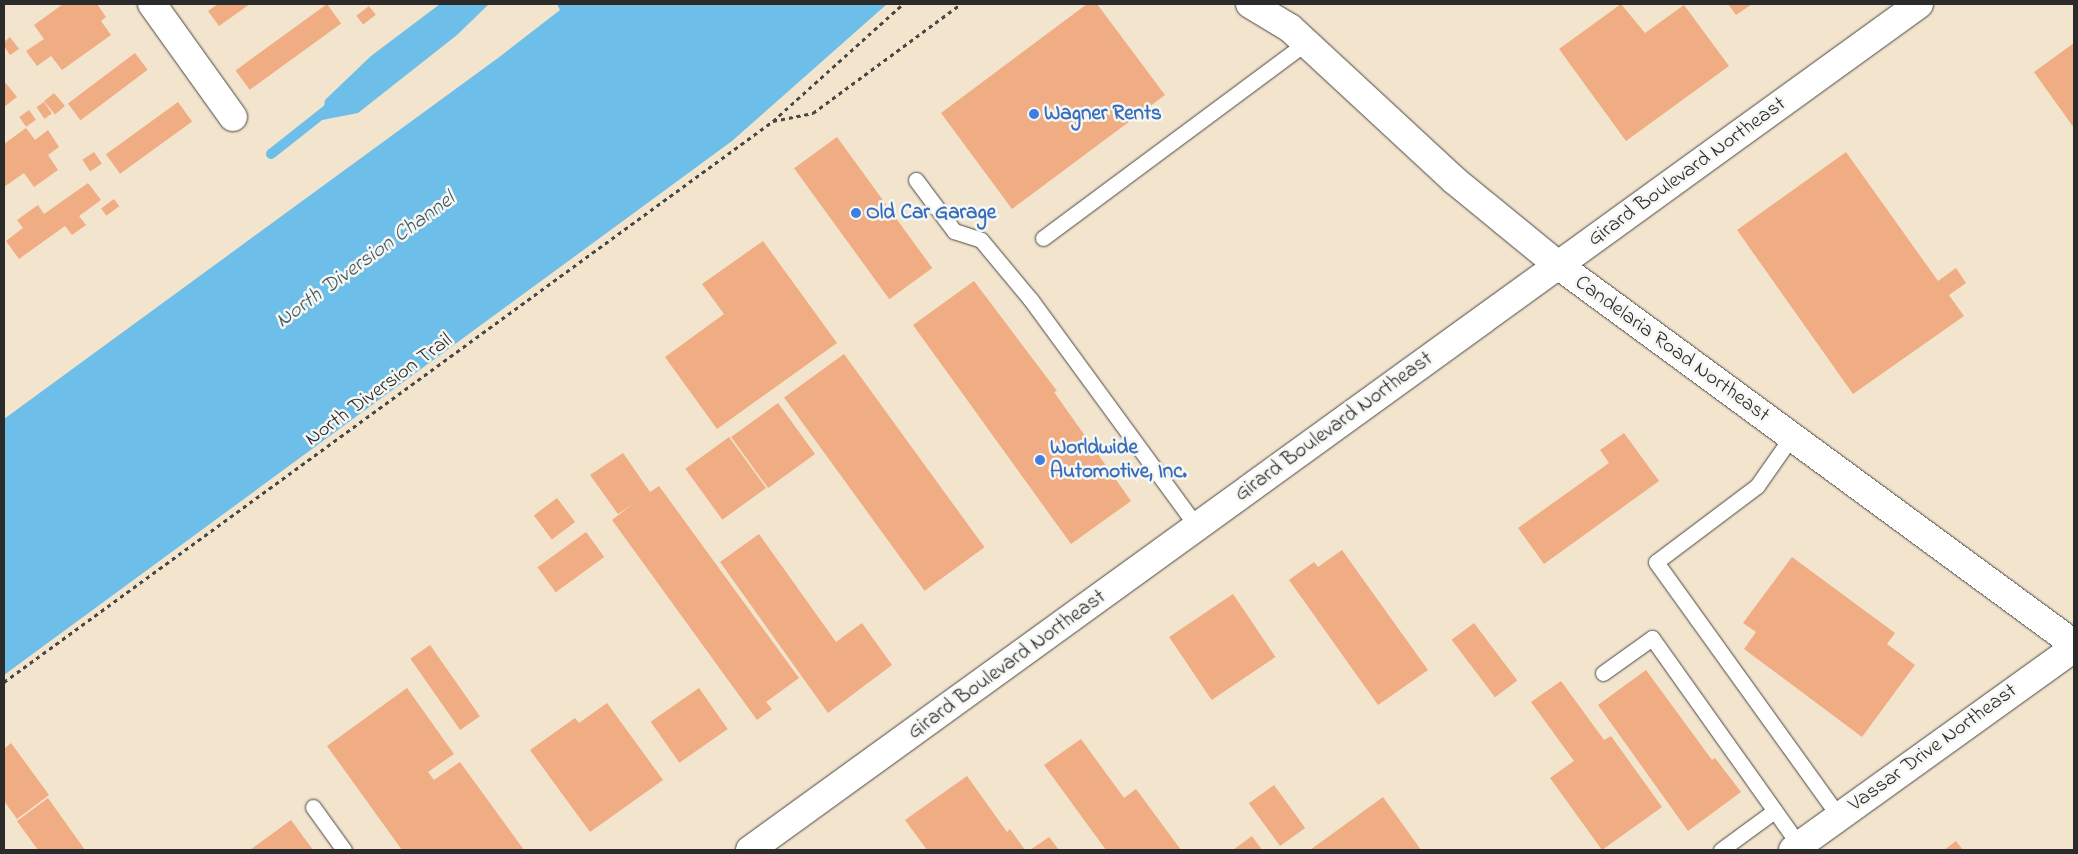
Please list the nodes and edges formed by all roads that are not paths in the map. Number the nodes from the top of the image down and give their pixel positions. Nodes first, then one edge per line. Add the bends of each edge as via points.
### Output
1 (152, 4) edge
2 (1250, 4) edge
3 (1276, 4) edge
4 (1919, 4) edge
5 (1298, 35) junction
6 (233, 117) dead end
7 (916, 180) dead end
8 (1043, 238) dead end
9 (1558, 265) junction
10 (1792, 436) junction
11 (1197, 527) junction
12 (2074, 644) edge
13 (2074, 648) edge
14 (1603, 673) dead end
15 (313, 807) dead end
16 (1774, 811) junction
17 (1839, 817) junction
18 (1796, 848) edge
19 (344, 850) edge
20 (750, 850) edge
21 (1721, 850) edge

1 - 6 street
2 - 5 street, Candelaria Road Northeast
3 - 5 street, Candelaria Road Northeast
4 - 9 street, Girard Boulevard Northeast
5 - 8 lane
5 - 9 street, Candelaria Road Northeast via 1454,180
7 - 11 lane via 954,231 981,240 1031,300
9 - 10 street, Candelaria Road Northeast
9 - 11 street, Girard Boulevard Northeast
10 - 12 street, Candelaria Road Northeast
10 - 17 lane via 1757,486 1656,562
11 - 20 street, Girard Boulevard Northeast
13 - 17 street, Vassar Drive Northeast
14 - 16 lane via 1652,638
15 - 19 lane
16 - 18 lane
16 - 21 lane
17 - 18 street, Vassar Drive Northeast

